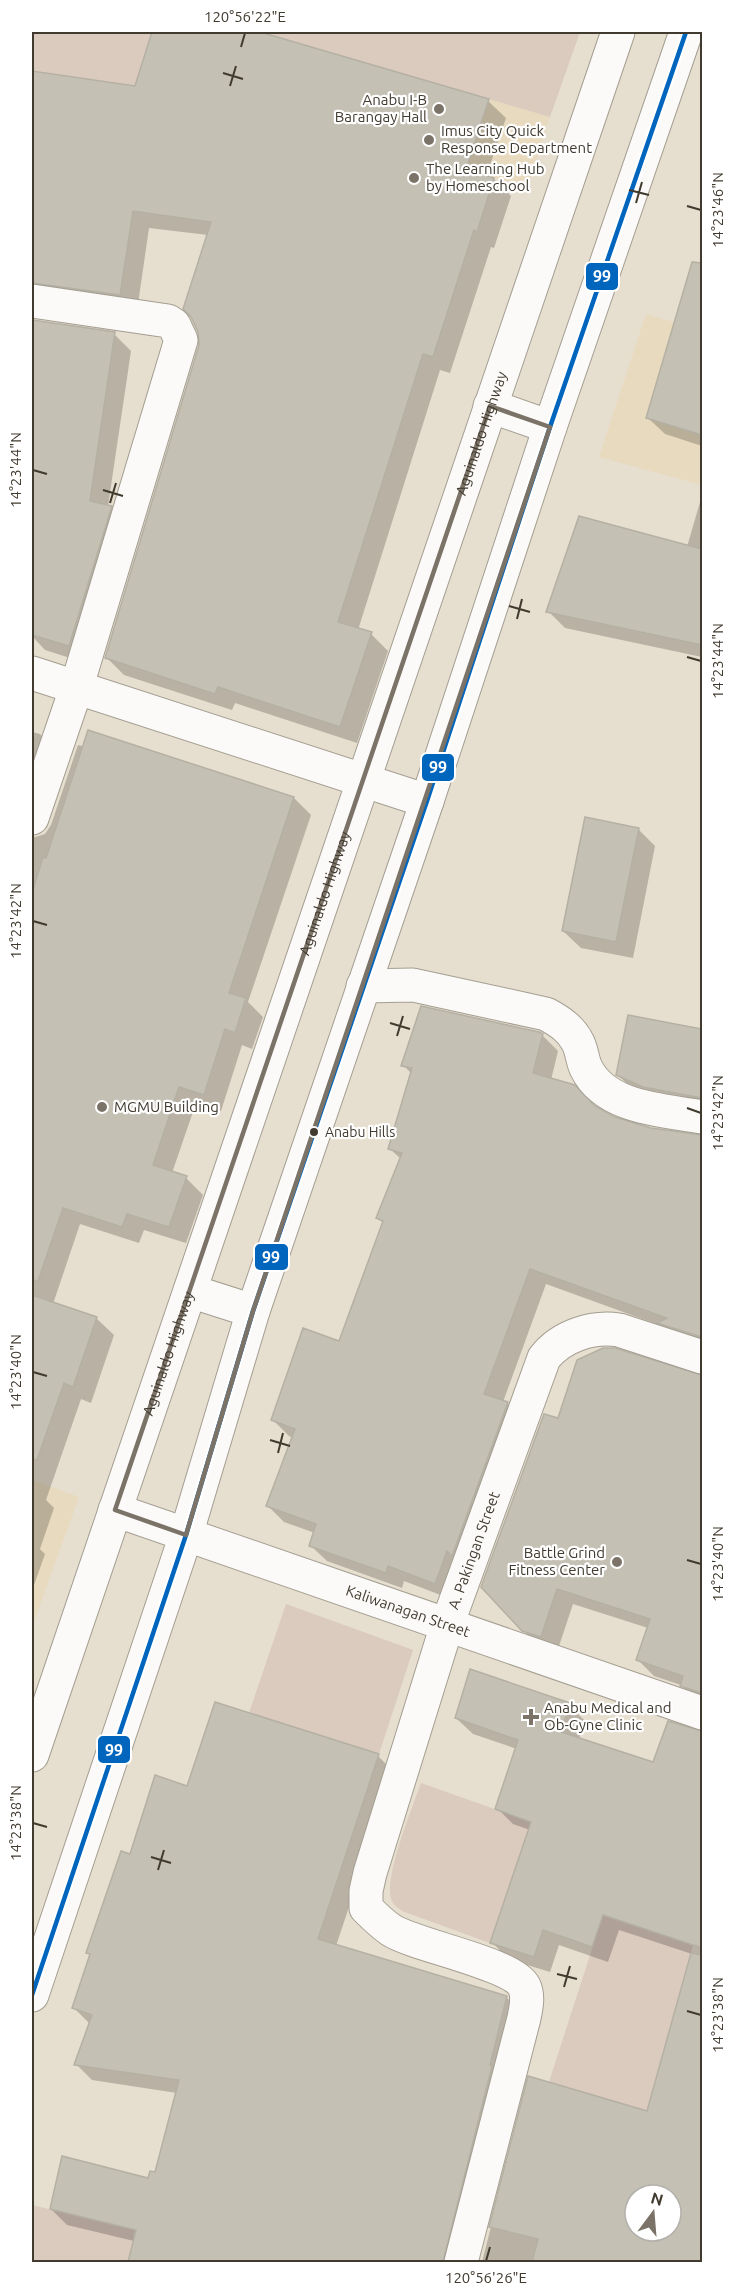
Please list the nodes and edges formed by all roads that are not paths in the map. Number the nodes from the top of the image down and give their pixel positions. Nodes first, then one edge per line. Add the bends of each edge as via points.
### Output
1 (618, 32) edge
2 (686, 32) edge
3 (32, 301) edge
4 (490, 406) junction
5 (550, 427) junction
6 (32, 673) edge
7 (76, 689) junction
8 (363, 781) junction
9 (427, 801) junction
10 (32, 818) edge
11 (363, 986) junction
12 (702, 1117) edge
13 (190, 1291) junction
14 (253, 1311) junction
15 (702, 1357) edge
16 (115, 1510) junction
17 (186, 1535) junction
18 (447, 1625) junction
19 (702, 1713) edge
20 (32, 1755) edge
21 (32, 1995) edge
22 (461, 2262) edge

1 - 4 main road, Aguinaldo Highway
2 - 5 main road
3 - 7 main road via 168,321 181,340
4 - 5 main road
4 - 8 main road, Aguinaldo Highway
5 - 9 main road
6 - 7 main road
7 - 8 main road
7 - 10 main road
8 - 9 main road
8 - 13 main road, Aguinaldo Highway
9 - 11 main road
11 - 12 main road via 413,985 546,1014 565,1025 578,1041 586,1068 611,1095
11 - 14 main road
13 - 14 main road
13 - 16 main road, Aguinaldo Highway
14 - 17 main road
15 - 18 main road, A. Pakingan Street via 607,1328 570,1337 551,1348 538,1369
16 - 17 main road, Kaliwanagan Street
16 - 20 main road, Aguinaldo Highway
17 - 18 main road, Kaliwanagan Street
17 - 21 main road
18 - 19 main road, Kaliwanagan Street
18 - 22 main road, A. Pakingan Street via 370,1873 366,1908 392,1931 501,1971 524,1986 524,2018

